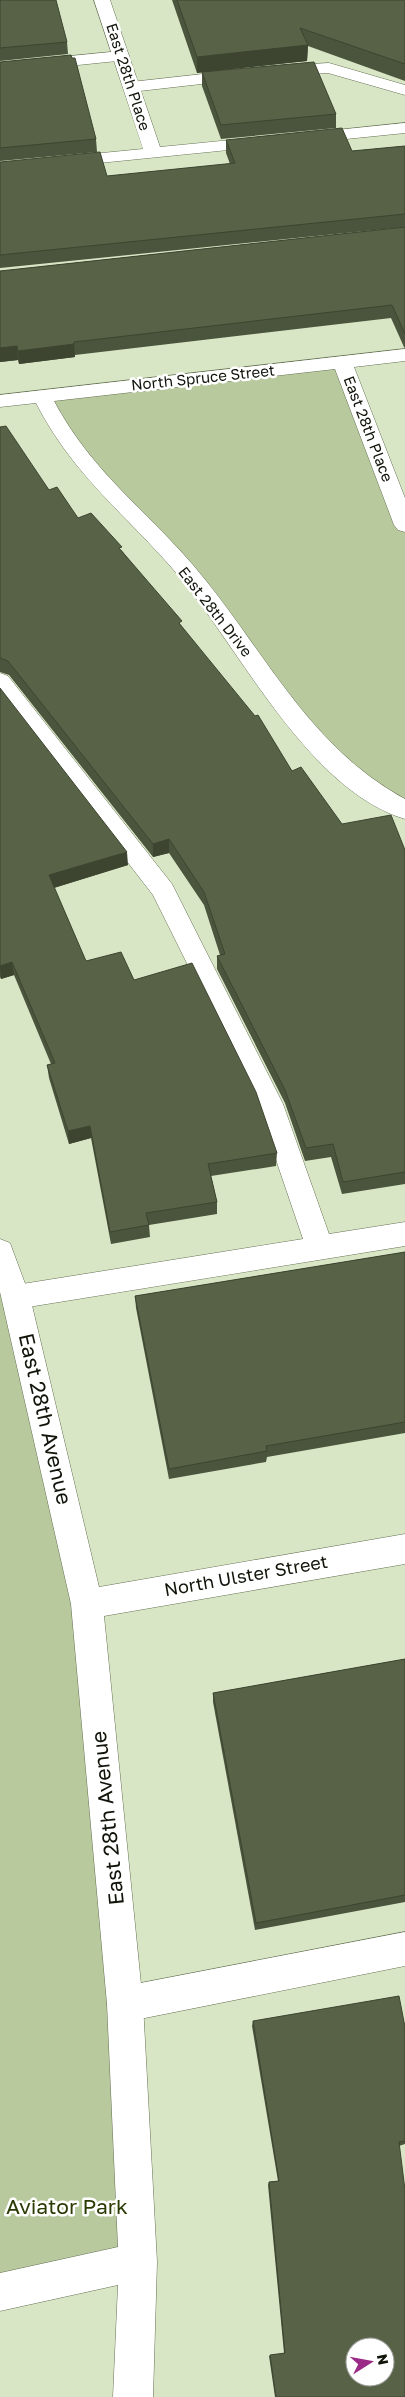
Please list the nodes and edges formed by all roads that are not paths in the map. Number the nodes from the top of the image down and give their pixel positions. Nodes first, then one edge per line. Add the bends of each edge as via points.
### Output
1 (102, 0) edge
2 (121, 56) junction
3 (0, 68) edge
4 (131, 87) junction
5 (405, 90) edge
6 (405, 128) edge
7 (153, 153) junction
8 (0, 168) edge
9 (405, 355) edge
10 (342, 362) junction
11 (42, 396) junction
12 (0, 400) edge
13 (405, 525) edge
14 (0, 681) edge
15 (405, 810) edge
16 (405, 1234) edge
17 (320, 1248) junction
18 (0, 1250) edge
19 (16, 1297) junction
20 (405, 1549) edge
21 (87, 1604) junction
22 (405, 1949) edge
23 (125, 2004) junction
24 (138, 2262) junction
25 (0, 2292) edge
26 (133, 2397) edge

1 - 2 street, East 28th Place
2 - 3 street
2 - 4 street, East 28th Place
4 - 5 street via 329,68
4 - 7 street, East 28th Place
6 - 7 street
7 - 8 street
9 - 10 street, North Spruce Street
10 - 11 street, North Spruce Street
10 - 13 street, East 28th Place
11 - 12 street, North Spruce Street
11 - 15 street, East 28th Drive via 68,442 124,509 185,571 304,730 359,783
14 - 17 street via 163,890 270,1104
16 - 17 street
17 - 19 street
18 - 19 street, East 28th Avenue
19 - 21 street, East 28th Avenue
20 - 21 street, North Ulster Street
21 - 23 street, East 28th Avenue
22 - 23 street
23 - 24 street, East 28th Avenue
24 - 25 street
24 - 26 street, East 28th Avenue

